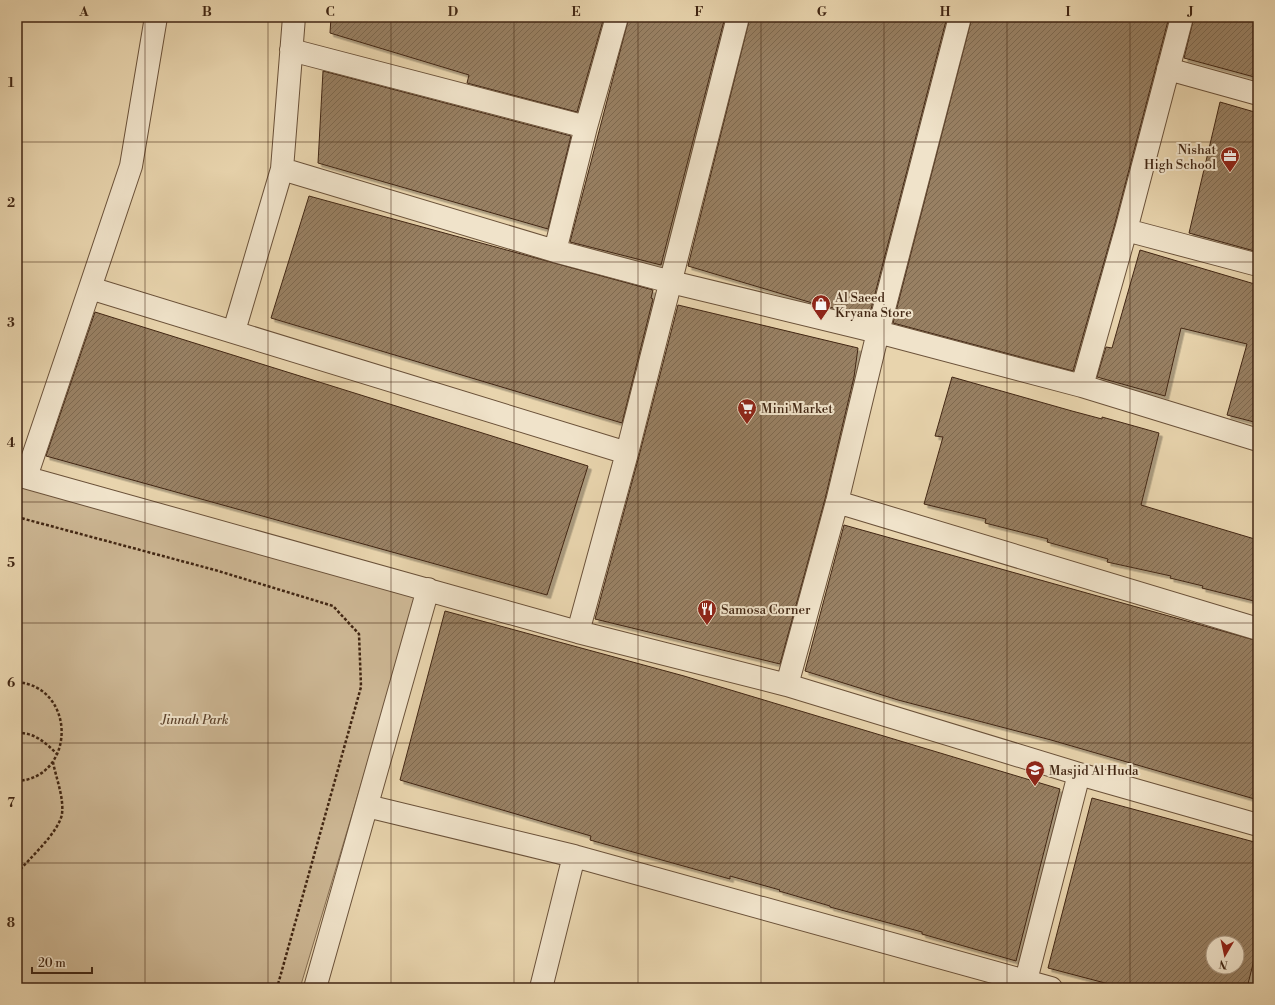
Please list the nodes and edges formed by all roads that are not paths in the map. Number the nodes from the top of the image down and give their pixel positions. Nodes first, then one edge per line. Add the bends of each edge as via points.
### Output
1 (156, 17) edge
2 (294, 17) edge
3 (617, 17) edge
4 (738, 17) edge
5 (960, 17) edge
6 (1182, 17) edge
7 (291, 50) junction
8 (1168, 69) junction
9 (1258, 94) edge
10 (586, 126) junction
11 (282, 169) junction
12 (1126, 230) junction
13 (555, 251) junction
14 (1258, 265) edge
15 (670, 282) junction
16 (90, 288) junction
17 (234, 331) junction
18 (878, 332) junction
19 (1082, 386) junction
20 (1258, 440) edge
21 (627, 453) junction
22 (22, 476) edge
23 (837, 502) junction
24 (428, 589) junction
25 (1258, 629) edge
26 (578, 632) junction
27 (787, 685) junction
28 (1079, 774) junction
29 (367, 806) junction
30 (1258, 824) edge
31 (574, 856) junction
32 (1025, 984) edge
33 (315, 988) edge
34 (541, 988) edge
35 (1051, 988) edge

1 - 16 street via 131,166
2 - 7 street
3 - 10 street
4 - 15 street
5 - 18 street
6 - 8 street
7 - 10 street
7 - 11 street
8 - 9 street
8 - 12 street
10 - 13 street
11 - 13 street
11 - 17 street
12 - 14 street
12 - 19 street
13 - 15 street
15 - 18 street
15 - 21 street
16 - 17 street
16 - 22 street
17 - 21 street
18 - 19 street
18 - 23 street
19 - 20 street
21 - 26 street
22 - 24 street
23 - 25 street
23 - 27 street
24 - 26 street
24 - 29 street
26 - 27 street
27 - 28 street
28 - 30 street
28 - 32 street
29 - 31 street
29 - 33 street
31 - 32 street
31 - 34 street
32 - 35 street

